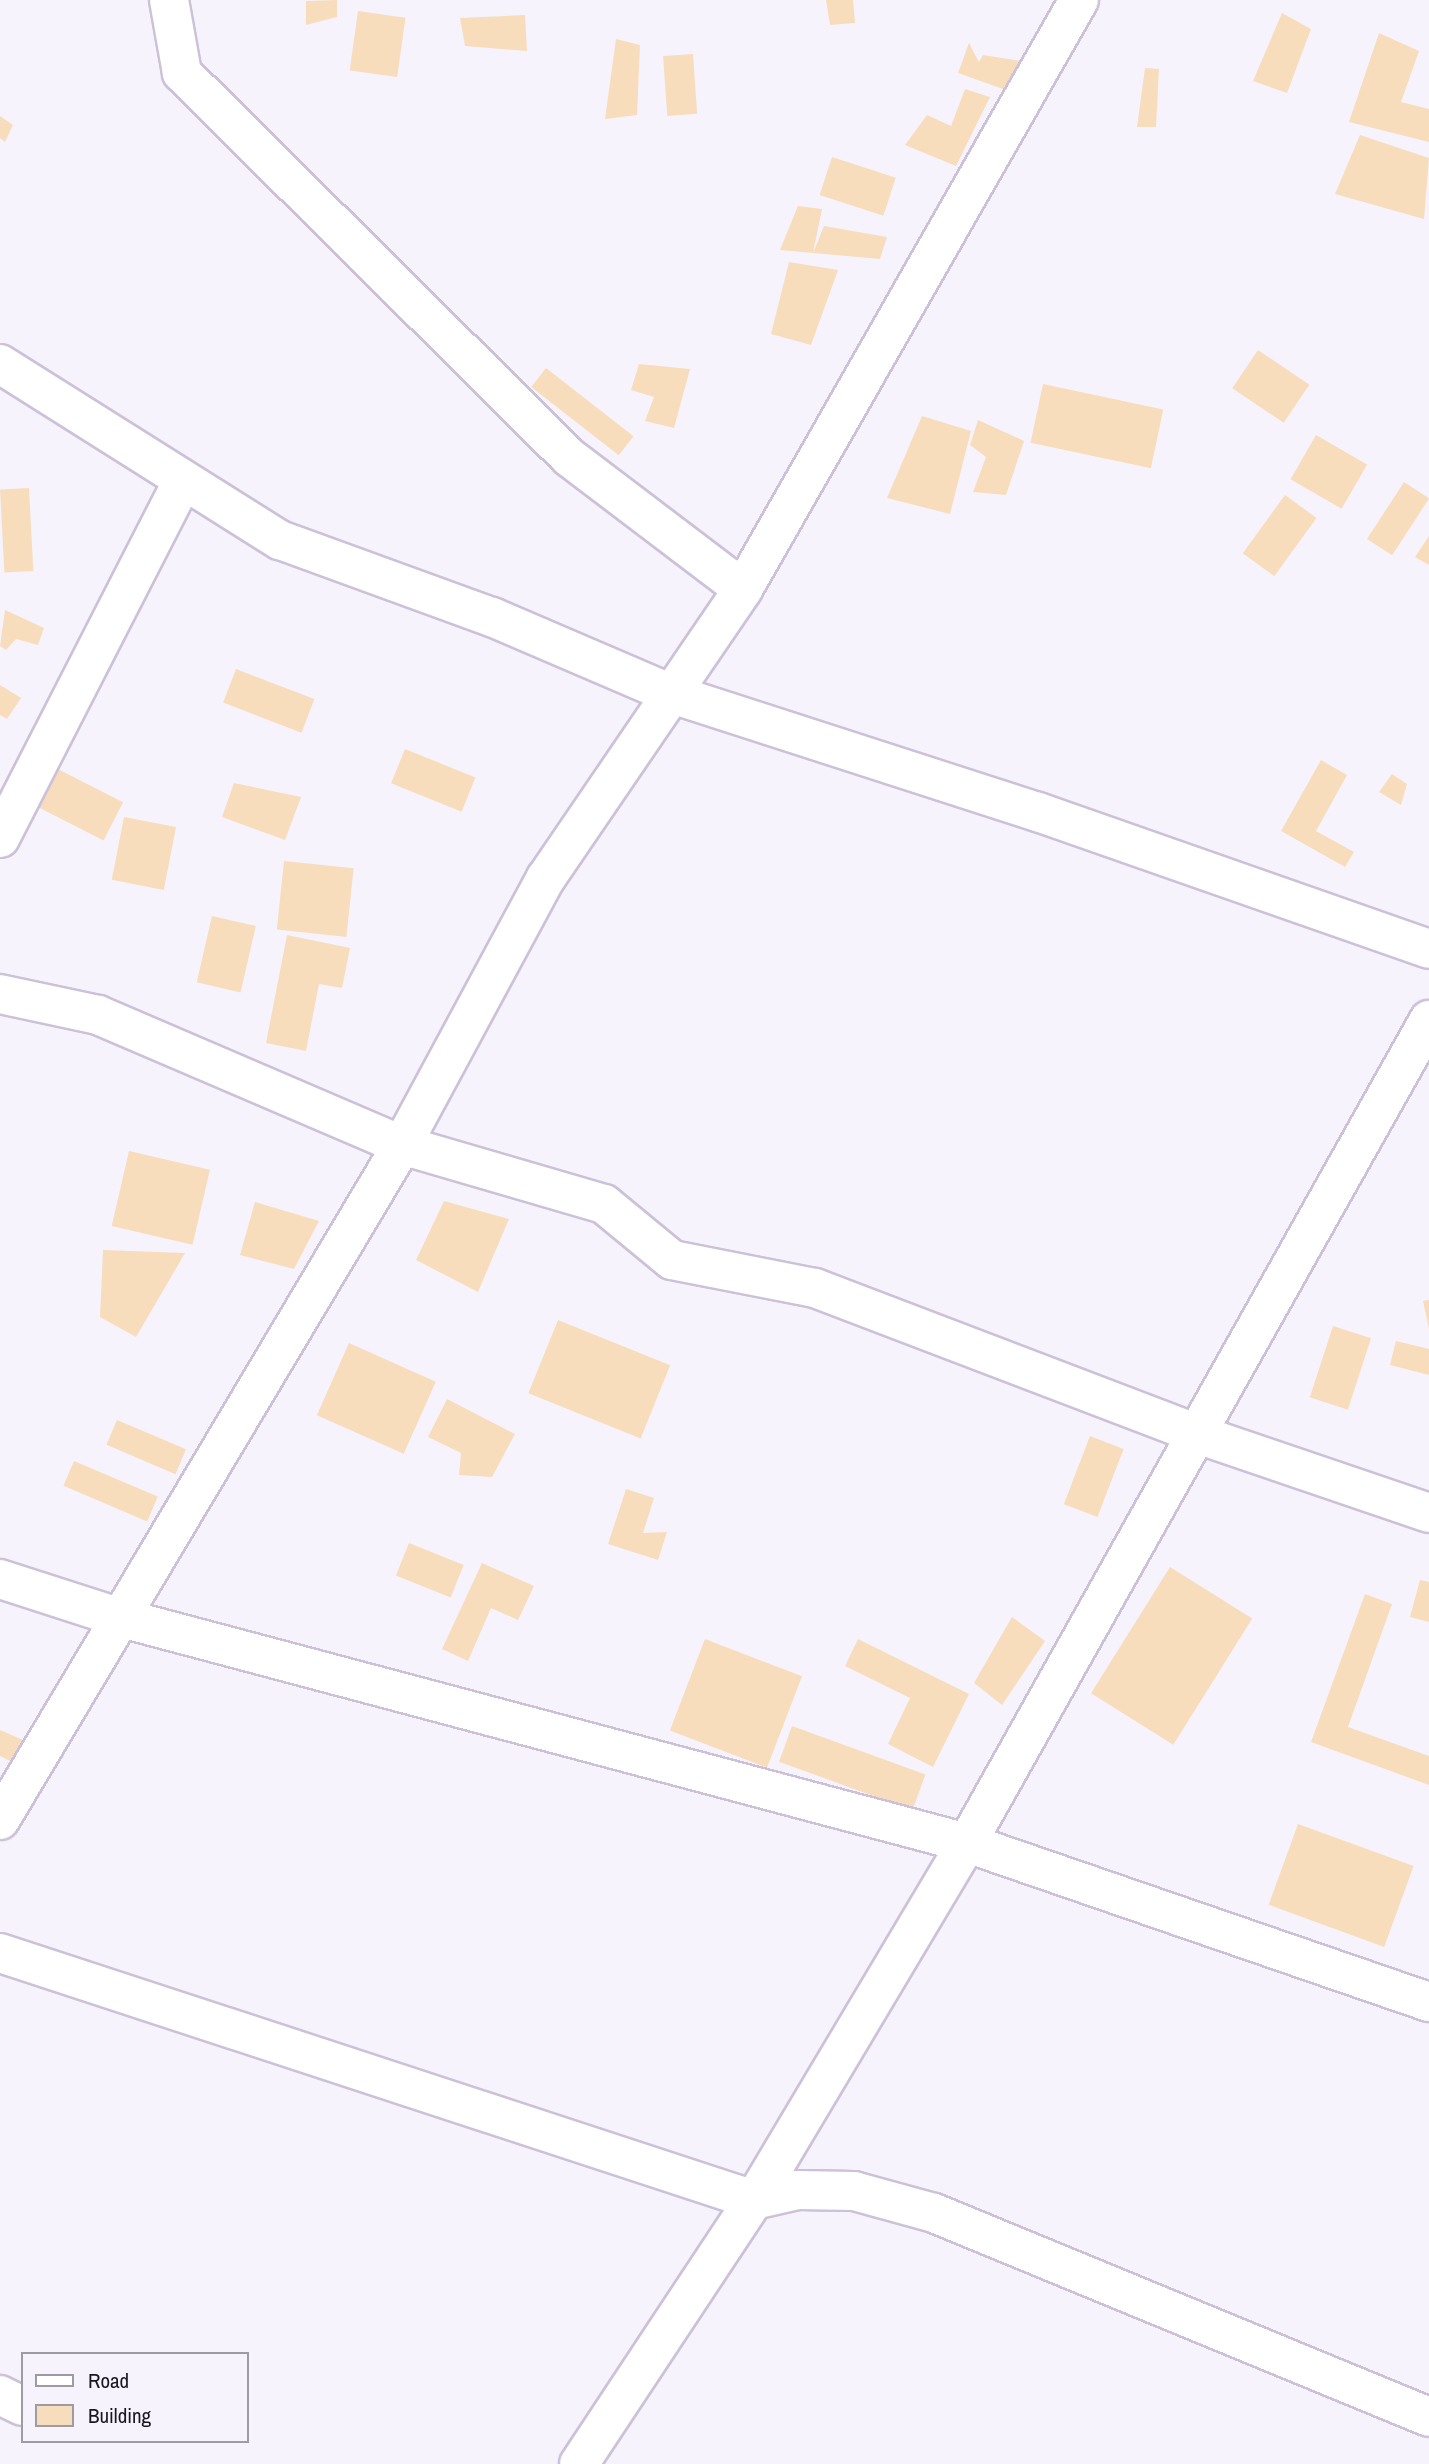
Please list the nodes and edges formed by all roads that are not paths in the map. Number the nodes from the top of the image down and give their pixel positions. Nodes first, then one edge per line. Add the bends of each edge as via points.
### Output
1 (170, 0) edge
2 (1079, 0) edge
3 (0, 364) edge
4 (183, 481) junction
5 (743, 589) junction
6 (671, 694) junction
7 (0, 838) edge
8 (1429, 949) edge
9 (0, 994) edge
10 (1429, 1020) edge
11 (402, 1144) junction
12 (1195, 1433) junction
13 (1429, 1513) edge
14 (0, 1579) edge
15 (118, 1617) junction
16 (0, 1820) edge
17 (967, 1843) junction
18 (0, 1953) edge
19 (1429, 2002) edge
20 (754, 2200) junction
21 (0, 2395) edge
22 (21, 2405) edge
23 (1429, 2417) edge
24 (579, 2464) edge

1 - 5 street via 181,73 569,457
2 - 5 street
3 - 4 street
4 - 6 street via 280,540 492,617
4 - 7 street
5 - 6 street
6 - 8 street
6 - 11 street via 546,878
9 - 11 street via 98,1015
10 - 12 street
11 - 12 street via 604,1204 672,1260 815,1288
11 - 15 street
12 - 13 street
12 - 17 street
14 - 15 street
15 - 16 street
15 - 17 street
17 - 19 street
17 - 20 street
18 - 20 street
20 - 23 street via 798,2190 854,2191 934,2213
20 - 24 street
21 - 22 street

